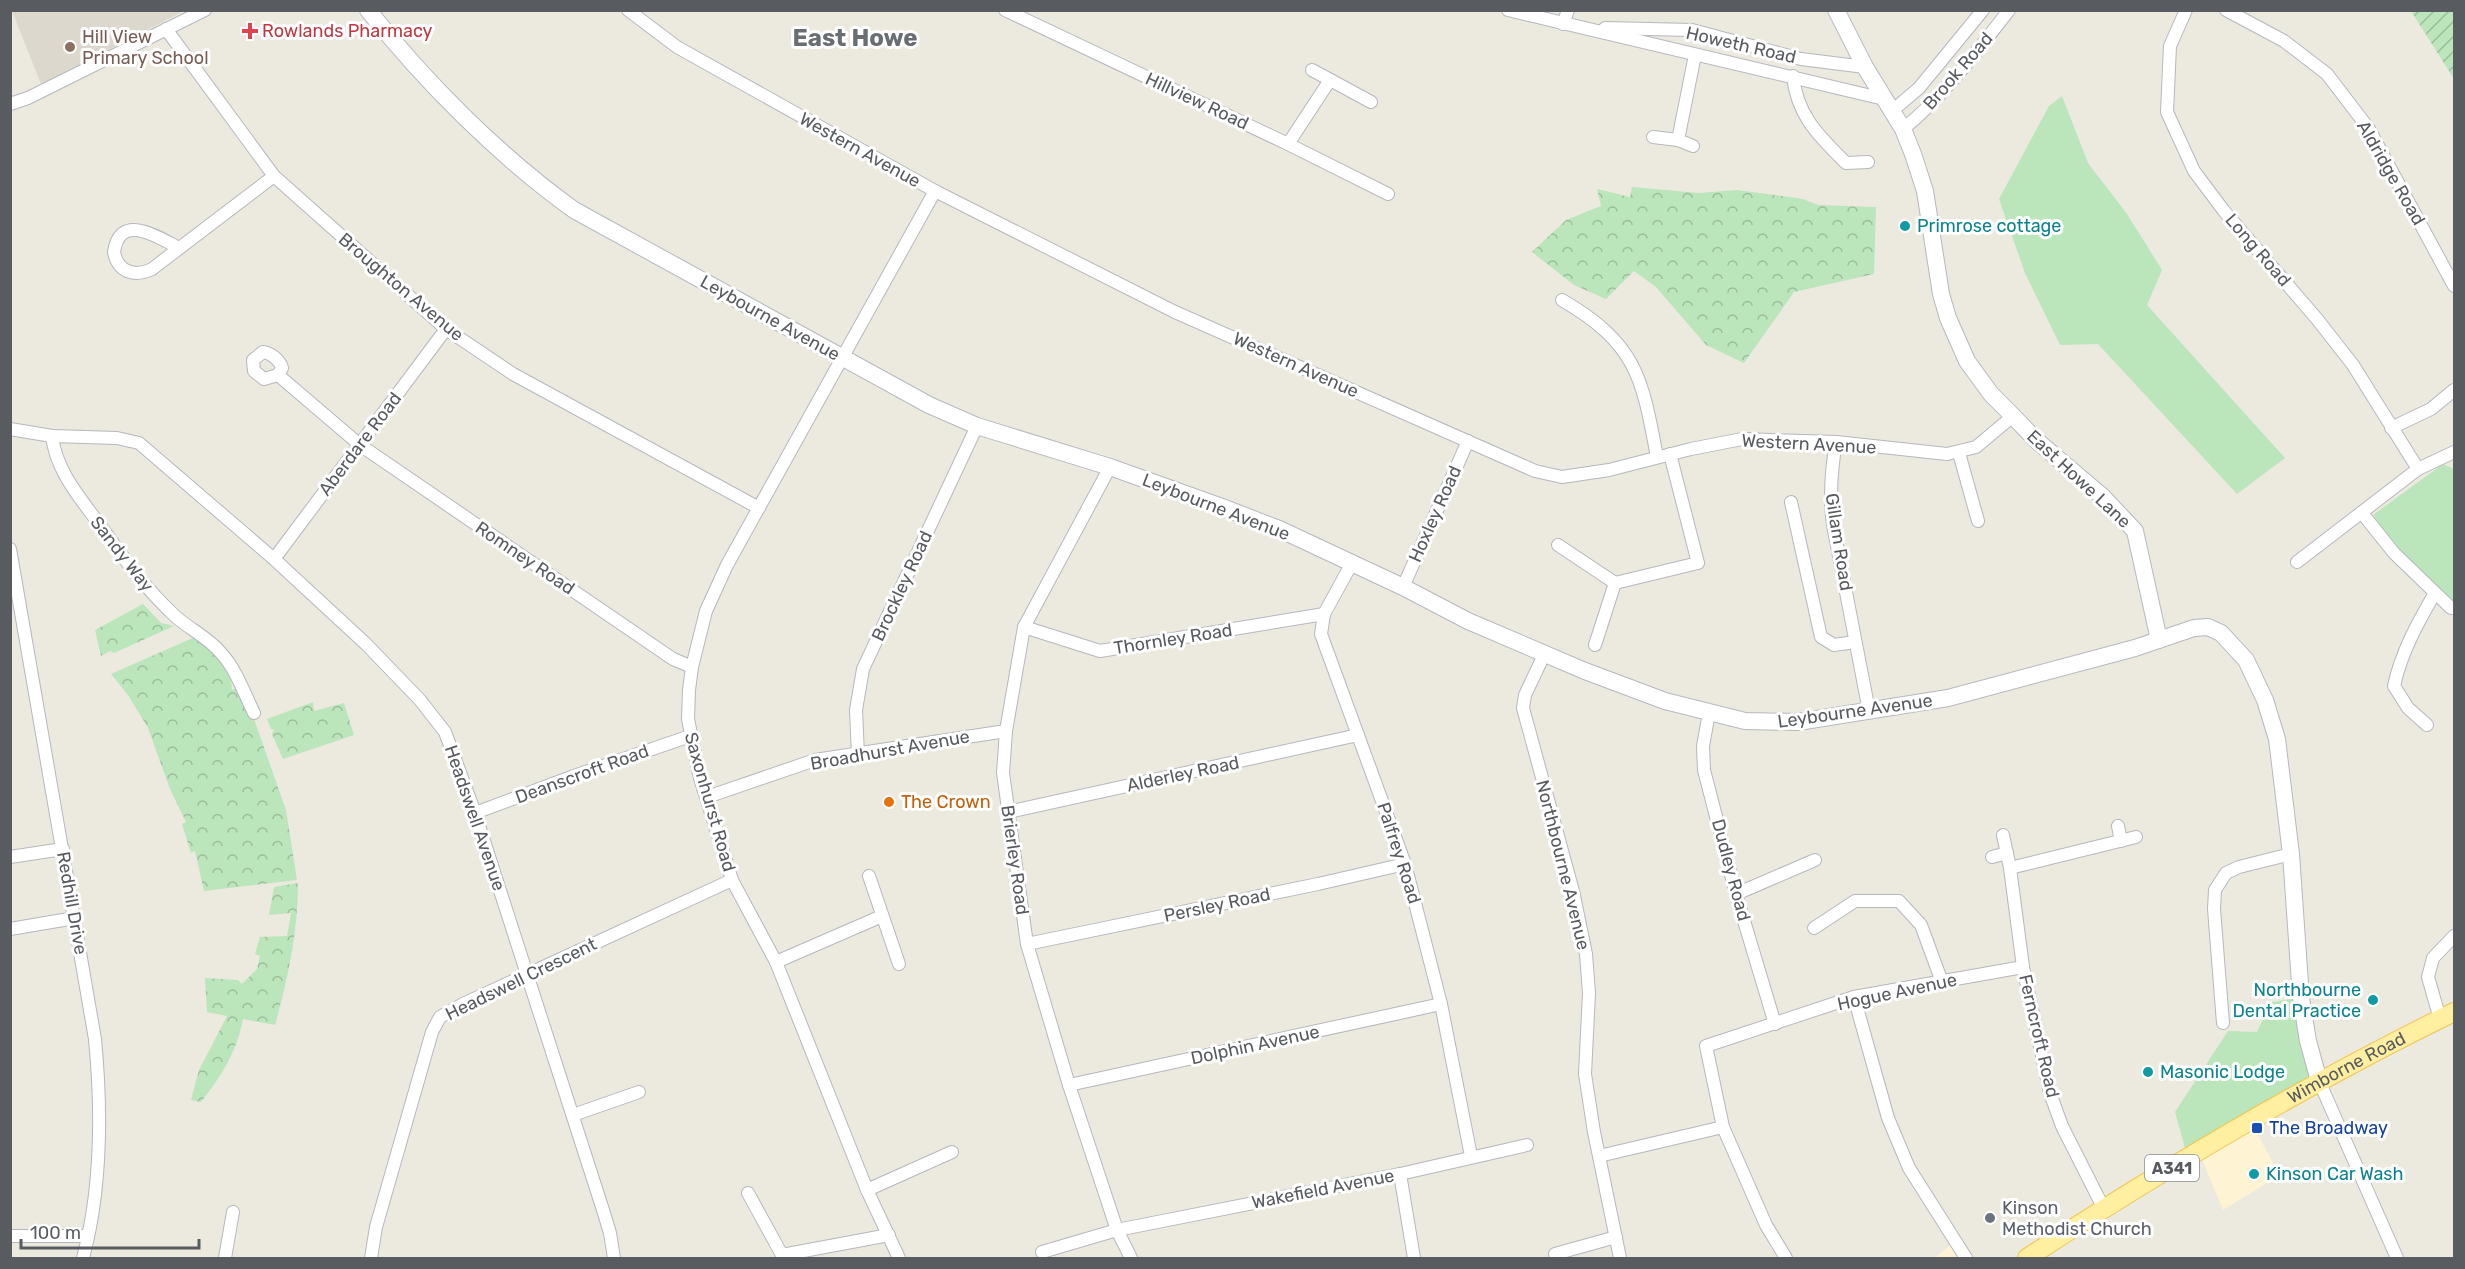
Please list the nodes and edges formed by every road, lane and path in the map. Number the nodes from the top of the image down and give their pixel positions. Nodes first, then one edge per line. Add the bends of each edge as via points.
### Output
1 (205, 10) edge
2 (368, 10) edge
3 (628, 10) edge
4 (1005, 10) edge
5 (1508, 10) edge
6 (1568, 10) edge
7 (1836, 10) edge
8 (1983, 10) edge
9 (2009, 10) edge
10 (2186, 10) edge
11 (2226, 10) edge
12 (1563, 24) junction
13 (1580, 28) junction
14 (166, 29) junction
15 (1695, 55) junction
16 (1865, 67) junction
17 (1312, 70) dead end
18 (1793, 76) junction
19 (1330, 80) junction
20 (1371, 102) dead end
21 (10, 104) edge
22 (1888, 105) junction
23 (1903, 129) junction
24 (1653, 137) dead end
25 (1678, 140) junction
26 (1288, 144) junction
27 (1693, 146) dead end
28 (1868, 162) dead end
29 (274, 176) junction
30 (935, 191) junction
31 (1388, 194) dead end
32 (179, 248) junction
33 (2454, 286) edge
34 (1562, 300) dead end
35 (446, 329) junction
36 (843, 357) junction
37 (278, 375) dead end
38 (2454, 390) edge
39 (2013, 416) junction
40 (977, 426) junction
41 (2391, 428) junction
42 (10, 429) edge
43 (52, 436) junction
44 (1468, 441) junction
45 (1836, 442) junction
46 (360, 445) junction
47 (2454, 452) edge
48 (1959, 453) junction
49 (1664, 456) junction
50 (1110, 467) junction
51 (2418, 469) junction
52 (1791, 502) dead end
53 (759, 508) junction
54 (2362, 513) junction
55 (1978, 521) dead end
56 (1558, 545) dead end
57 (10, 549) edge
58 (274, 559) junction
59 (2297, 562) dead end
60 (1352, 563) junction
61 (1615, 584) junction
62 (1403, 587) junction
63 (2435, 593) junction
64 (2454, 608) edge
65 (1324, 614) junction
66 (1024, 627) junction
67 (2159, 640) junction
68 (1856, 642) junction
69 (1596, 645) dead end
70 (1544, 655) junction
71 (692, 668) junction
72 (1869, 711) junction
73 (254, 713) dead end
74 (1708, 713) junction
75 (2427, 725) dead end
76 (1006, 731) junction
77 (1358, 735) junction
78 (690, 736) junction
79 (858, 754) junction
80 (706, 797) junction
81 (1008, 812) junction
82 (475, 813) junction
83 (2118, 826) dead end
84 (2003, 835) dead end
85 (2136, 837) dead end
86 (2121, 841) junction
87 (63, 849) junction
88 (2007, 853) junction
89 (2291, 854) junction
90 (10, 857) edge
91 (1992, 857) dead end
92 (1815, 860) dead end
93 (1405, 864) junction
94 (2010, 868) junction
95 (869, 876) dead end
96 (732, 880) junction
97 (1736, 894) junction
98 (882, 916) junction
99 (75, 918) junction
100 (1814, 928) dead end
101 (10, 929) edge
102 (2454, 936) edge
103 (1028, 944) junction
104 (776, 962) junction
105 (899, 964) dead end
106 (2023, 967) junction
107 (526, 976) junction
108 (1942, 982) junction
109 (1854, 997) junction
110 (1441, 1004) junction
111 (2447, 1015) edge
112 (2223, 1023) dead end
113 (1775, 1024) junction
114 (2319, 1081) junction
115 (1069, 1086) junction
116 (639, 1092) dead end
117 (573, 1115) junction
118 (1723, 1127) junction
119 (1527, 1145) dead end
120 (952, 1152) dead end
121 (1471, 1156) junction
122 (1599, 1156) junction
123 (1400, 1174) junction
124 (867, 1190) junction
125 (748, 1194) dead end
126 (2104, 1209) junction
127 (233, 1212) dead end
128 (1117, 1230) junction
129 (889, 1235) junction
130 (10, 1236) edge
131 (88, 1236) junction
132 (1616, 1237) junction
133 (1042, 1252) dead end
134 (83, 1258) edge
135 (225, 1258) edge
136 (371, 1258) edge
137 (614, 1258) edge
138 (898, 1258) edge
139 (1131, 1258) edge
140 (1414, 1258) edge
141 (1556, 1258) edge
142 (1620, 1258) edge
143 (1786, 1258) edge
144 (1966, 1258) edge
145 (2027, 1258) edge
146 (2397, 1258) edge

1 - 14 street
2 - 36 street, Leybourne Avenue via 469,120 574,210
3 - 30 street, Western Avenue via 677,47
4 - 26 street, Hillview Road
5 - 12 street, Howeth Road
6 - 12 street
7 - 16 street, East Howe Lane
8 - 22 street, Brook Road via 1919,88
9 - 23 street, Brook Road via 1974,56
10 - 41 street, Long Road via 2170,46 2167,112 2194,171 2353,365
11 - 33 street, Aldridge Road via 2284,41 2327,74 2369,129
12 - 13 street, Howeth Road
13 - 15 street, Howeth Road
13 - 16 street, Howeth Road via 1692,30 1802,60
14 - 21 street
14 - 29 street, Broughton Avenue
15 - 18 street, Howeth Road
15 - 25 street
16 - 22 street, East Howe Lane
17 - 19 street
18 - 22 street, Howeth Road
18 - 28 street, Howeth Road via 1795,96 1815,131 1846,163
19 - 20 street
19 - 26 street
22 - 23 street, East Howe Lane
23 - 39 street, East Howe Lane via 1925,191 1937,276 1948,318 1967,361
24 - 25 street
25 - 27 street
26 - 31 street, Hillview Road
29 - 32 street
29 - 35 street, Broughton Avenue
30 - 36 street, Saxonhurst Road
30 - 44 street, Western Avenue via 1175,312
32 - 32 street via 152,269 137,274 123,269 114,252 126,232 138,229
34 - 49 street via 1588,315 1613,337 1631,362
35 - 46 street, Aberdare Road
35 - 53 street, Broughton Avenue via 513,374
36 - 40 street, Leybourne Avenue via 929,405
36 - 53 street, Saxonhurst Road
37 - 46 street, Romney Road
38 - 41 street via 2431,409
39 - 48 street, Western Avenue via 1984,442
39 - 67 street, East Howe Lane via 2135,531
40 - 50 street, Leybourne Avenue
40 - 79 street, Brockley Road via 863,669 856,710
41 - 51 street, Long Road
42 - 43 street, Headswell Avenue
43 - 58 street, Headswell Avenue via 139,442
43 - 73 street, Sandy Way via 57,460 68,480 129,568 177,618 220,651
44 - 49 street, Western Avenue via 1535,471 1562,477
44 - 62 street, Hoxley Road
45 - 48 street, Western Avenue
45 - 49 street, Western Avenue via 1742,439
45 - 68 street, Gillam Road via 1830,499
46 - 58 street, Aberdare Road
46 - 71 street, Romney Road
47 - 51 street
48 - 55 street
49 - 61 street via 1698,563
50 - 60 street, Leybourne Avenue via 1222,507
50 - 66 street, Brierley Road
51 - 54 street
52 - 68 street, Gillam Road via 1821,637 1834,645
53 - 71 street, Saxonhurst Road via 714,591
54 - 59 street
54 - 63 street via 2394,553
56 - 61 street
57 - 87 street, Redhill Drive
58 - 82 street, Headswell Avenue via 366,644 437,720 452,747
60 - 62 street, Leybourne Avenue
60 - 65 street, Palfrey Road
61 - 69 street
62 - 70 street, Leybourne Avenue
63 - 64 street
63 - 75 street via 2398,667 2394,686 2408,708
65 - 66 street, Thornley Road via 1100,651
65 - 77 street, Palfrey Road via 1321,634
66 - 76 street, Brierley Road
67 - 72 street, Leybourne Avenue via 1948,698
67 - 89 street via 2208,627 2228,639 2246,660 2265,700 2277,739
68 - 72 street, Gillam Road
70 - 74 street, Leybourne Avenue
70 - 122 street, Northbourne Avenue via 1522,703 1586,954 1590,993 1585,1074
71 - 78 street, Saxonhurst Road
72 - 74 street, Leybourne Avenue via 1780,723 1745,722
74 - 97 street, Dudley Road via 1702,759
76 - 79 street, Broadhurst Avenue
76 - 81 street, Brierley Road via 1003,773
77 - 81 street, Alderley Road
77 - 93 street, Palfrey Road
78 - 80 street, Saxonhurst Road
78 - 82 street, Deanscroft Road
79 - 80 street, Broadhurst Avenue via 815,760
80 - 96 street, Saxonhurst Road
81 - 103 street, Brierley Road
82 - 107 street, Headswell Avenue
83 - 86 street
84 - 88 street, Ferncroft Road
85 - 86 street
86 - 94 street
87 - 90 street
87 - 99 street, Redhill Drive
88 - 91 street
88 - 94 street, Ferncroft Road
89 - 112 street via 2226,873 2215,890
89 - 114 street via 2301,998
92 - 97 street
93 - 103 street, Persley Road
93 - 110 street, Palfrey Road
94 - 106 street, Ferncroft Road
95 - 98 street
96 - 104 street, Saxonhurst Road
96 - 107 street, Headswell Crescent
97 - 113 street, Dudley Road
98 - 104 street
98 - 105 street
99 - 101 street
99 - 131 street, Redhill Drive via 99,1084 98,1156
100 - 108 street via 1855,902 1899,900 1921,925
102 - 111 street via 2433,958 2428,977
103 - 115 street, Brierley Road
104 - 124 street, Saxonhurst Road
106 - 108 street, Hogue Avenue
106 - 126 street, Ferncroft Road via 2056,1111
107 - 117 street, Headswell Avenue
107 - 136 street, Headswell Crescent via 454,1008 435,1023 376,1227
108 - 109 street, Hogue Avenue
109 - 113 street, Hogue Avenue
109 - 144 street via 1888,1118 1905,1158
110 - 115 street, Dolphin Avenue
110 - 121 street, Palfrey Road
111 - 114 main road, Wimborne Road / A341
113 - 118 street, Hogue Avenue via 1706,1046
114 - 126 main road, Wimborne Road / A341
114 - 146 street
115 - 128 street, Brierley Road
116 - 117 street
117 - 137 street, Headswell Avenue via 610,1233
118 - 122 street
118 - 143 street via 1766,1225
119 - 121 street, Wakefield Avenue
120 - 124 street
121 - 123 street, Wakefield Avenue
122 - 132 street, Northbourne Avenue
123 - 128 street, Wakefield Avenue
123 - 140 street
124 - 129 street, Saxonhurst Road
125 - 129 street via 782,1255
126 - 145 main road, Wimborne Road / A341
127 - 135 street
128 - 133 street, Wakefield Avenue
128 - 139 street, Brierley Road
129 - 138 street, Saxonhurst Road
130 - 131 street
131 - 134 street, Redhill Drive
132 - 141 street via 1555,1254
132 - 142 street, Northbourne Avenue

